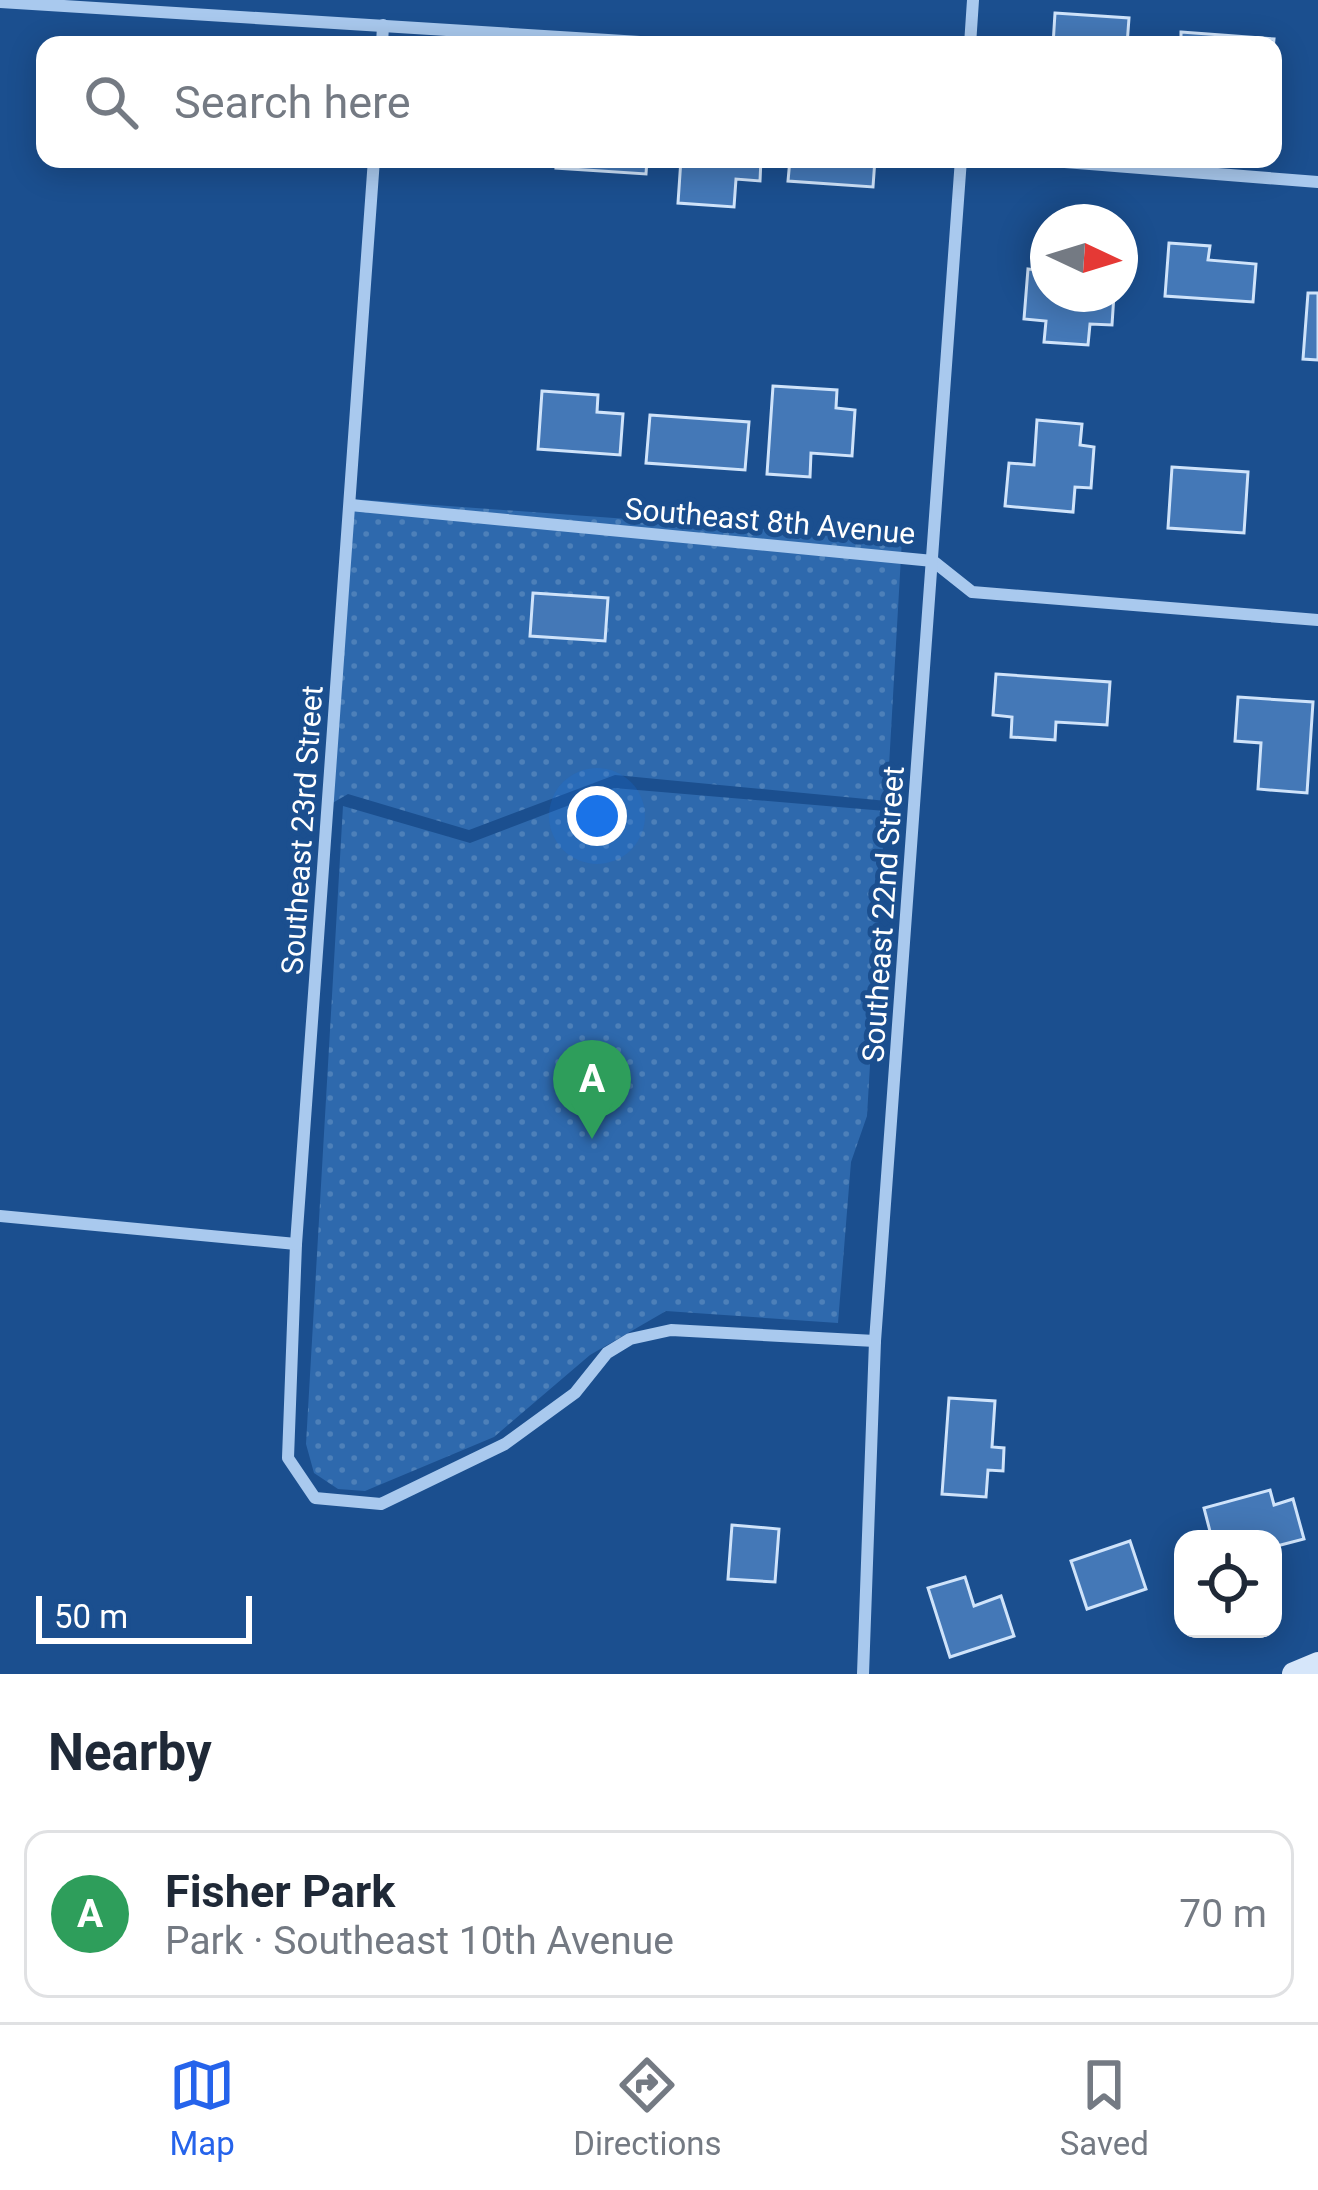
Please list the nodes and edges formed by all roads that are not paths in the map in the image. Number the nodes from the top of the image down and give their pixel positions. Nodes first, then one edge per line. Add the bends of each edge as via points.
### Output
1 (973, 0) edge
2 (0, 2) edge
3 (383, 25) junction
4 (382, 36) edge
5 (551, 36) edge
6 (971, 36) edge
7 (373, 168) edge
8 (961, 168) edge
9 (1141, 168) edge
10 (1318, 182) edge
11 (350, 505) junction
12 (933, 561) junction
13 (1318, 620) edge
14 (0, 1216) edge
15 (296, 1244) junction
16 (875, 1341) junction
17 (1318, 1664) edge
18 (863, 1674) edge
19 (1294, 1674) edge

1 - 6 street
2 - 3 street
3 - 4 street
3 - 5 street
7 - 11 street, Southeast 23rd Street
8 - 12 street, Southeast 22nd Street
9 - 10 street
11 - 12 street, Southeast 8th Avenue
11 - 15 street, Southeast 23rd Street
12 - 13 street, Southeast 8th Avenue via 972,592
12 - 16 street, Southeast 22nd Street
14 - 15 street
15 - 16 street, Southeast 23rd Street via 288,1457 315,1498 381,1504 506,1444 630,1339 671,1330
16 - 18 street, Southeast 22nd Street
17 - 19 main road

